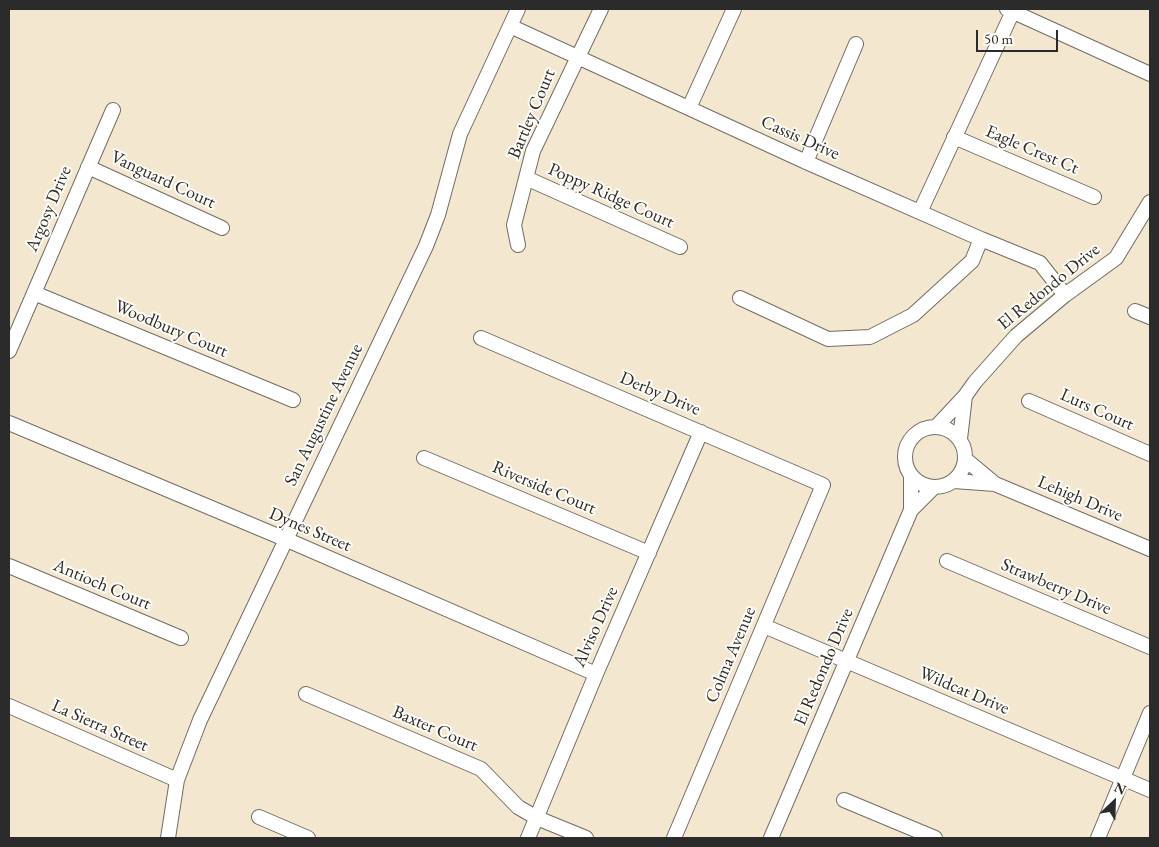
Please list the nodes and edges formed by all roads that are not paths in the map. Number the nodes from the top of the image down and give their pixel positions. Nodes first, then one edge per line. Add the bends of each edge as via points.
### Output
1 (518, 9) edge
2 (601, 9) edge
3 (734, 9) edge
4 (1011, 10) edge
5 (510, 26) junction
6 (856, 44) dead end
7 (578, 58) junction
8 (1150, 74) edge
9 (689, 108) junction
10 (113, 110) dead end
11 (954, 137) junction
12 (806, 162) junction
13 (88, 167) junction
14 (526, 178) junction
15 (1094, 197) dead end
16 (1150, 202) edge
17 (920, 212) junction
18 (222, 228) dead end
19 (981, 239) junction
20 (518, 245) dead end
21 (680, 248) dead end
22 (34, 293) junction
23 (1065, 296) junction
24 (740, 298) dead end
25 (1135, 311) dead end
26 (1150, 317) edge
27 (482, 338) dead end
28 (9, 351) edge
29 (965, 396) junction
30 (293, 400) dead end
31 (1029, 400) dead end
32 (9, 423) edge
33 (937, 426) junction
34 (701, 432) junction
35 (960, 440) junction
36 (1150, 454) edge
37 (424, 458) dead end
38 (966, 459) junction
39 (911, 476) junction
40 (954, 481) junction
41 (995, 484) junction
42 (823, 485) joint
43 (933, 488) junction
44 (911, 510) junction
45 (285, 539) junction
46 (1150, 549) edge
47 (649, 553) junction
48 (947, 561) dead end
49 (9, 566) edge
50 (764, 626) junction
51 (181, 638) dead end
52 (1150, 647) edge
53 (847, 662) junction
54 (596, 674) junction
55 (306, 694) dead end
56 (9, 706) edge
57 (1150, 713) edge
58 (1123, 778) junction
59 (177, 780) junction
60 (1150, 790) edge
61 (844, 800) dead end
62 (259, 817) dead end
63 (537, 818) junction
64 (168, 838) edge
65 (308, 838) edge
66 (528, 838) edge
67 (586, 838) edge
68 (674, 838) edge
69 (771, 838) edge
70 (935, 838) edge
71 (1098, 838) edge

1 - 5 street, San Augustine Avenue
2 - 7 street, Bartley Court
3 - 9 street
4 - 8 street
4 - 11 street
5 - 7 street, Cassis Drive
5 - 45 street, San Augustine Avenue via 460,134 426,246
6 - 12 street
7 - 9 street, Cassis Drive
7 - 14 street, Bartley Court via 533,151
9 - 12 street, Cassis Drive
10 - 13 street, Argosy Drive
11 - 15 street, Eagle Crest Ct
11 - 17 street
12 - 17 street, Cassis Drive
13 - 18 street, Vanguard Court
13 - 22 street, Argosy Drive
14 - 20 street, Bartley Court via 514,225
14 - 21 street, Poppy Ridge Court
16 - 23 street, El Redondo Drive via 1116,258
17 - 19 street, Cassis Drive
19 - 23 street, Cassis Drive via 1040,263
19 - 24 street via 972,261 913,315 870,336 828,339
22 - 28 street, Argosy Drive
22 - 30 street, Woodbury Court
23 - 29 street, El Redondo Drive via 1016,336
25 - 26 street
27 - 34 street, Derby Drive
29 - 33 street, El Redondo Drive
29 - 35 street
31 - 36 street, Lurs Court
32 - 45 street, Dynes Street
33 - 35 street via 946,428
33 - 39 street via 927,427 910,438 905,462
34 - 42 street, Derby Drive
34 - 47 street, Alviso Drive
35 - 38 street
37 - 47 street, Riverside Court
38 - 40 street
38 - 41 street, Lehigh Drive
39 - 43 street
39 - 44 street, El Redondo Drive
40 - 41 street, Lehigh Drive
40 - 43 street
41 - 46 street, Lehigh Drive
42 - 50 street, Colma Avenue
43 - 44 street, El Redondo Drive
44 - 53 street, El Redondo Drive
45 - 54 street, Dynes Street
45 - 59 street, San Augustine Avenue via 200,720
47 - 54 street, Alviso Drive
48 - 52 street, Strawberry Drive
49 - 51 street, Antioch Court
50 - 53 street, Wildcat Drive
50 - 68 street, Colma Avenue
53 - 58 street, Wildcat Drive
53 - 69 street, El Redondo Drive
54 - 63 street, Alviso Drive
55 - 63 street, Baxter Court via 481,769 518,807
56 - 59 street, La Sierra Street
57 - 58 street
58 - 60 street, Wildcat Drive
58 - 71 street
59 - 64 street, San Augustine Avenue
61 - 70 street
62 - 65 street
63 - 66 street, Alviso Drive
63 - 67 street, Baxter Court

